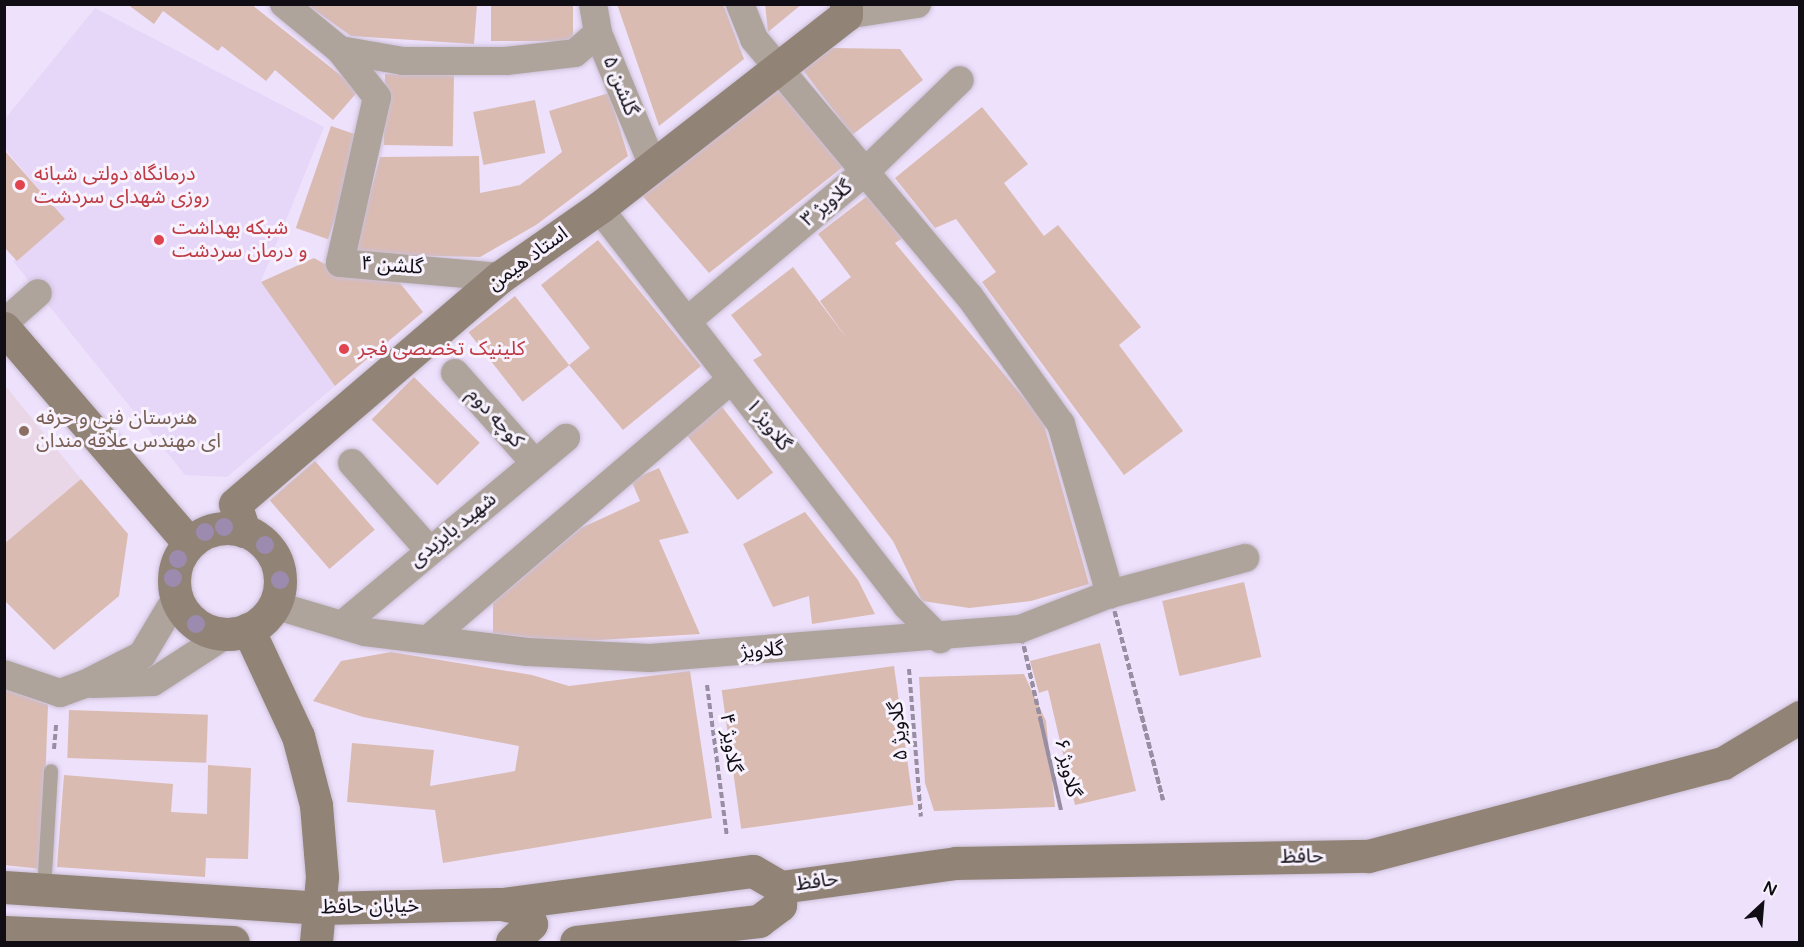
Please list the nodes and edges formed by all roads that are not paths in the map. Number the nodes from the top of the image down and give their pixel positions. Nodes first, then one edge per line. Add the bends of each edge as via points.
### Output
1 (284, 4) edge
2 (593, 4) edge
3 (741, 4) edge
4 (917, 4) edge
5 (846, 10) edge
6 (598, 33) junction
7 (340, 50) junction
8 (778, 66) junction
9 (960, 80) dead end
10 (653, 166) junction
11 (867, 170) junction
12 (599, 208) junction
13 (500, 277) junction
14 (38, 293) dead end
15 (687, 321) junction
16 (4, 325) edge
17 (454, 373) dead end
18 (732, 379) junction
19 (566, 438) dead end
20 (352, 463) dead end
21 (536, 463) junction
22 (244, 531) junction
23 (189, 543) junction
24 (429, 550) junction
25 (1245, 558) dead end
26 (176, 598) junction
27 (1111, 600) junction
28 (274, 605) junction
29 (342, 625) junction
30 (237, 631) junction
31 (431, 637) junction
32 (940, 639) junction
33 (4, 674) edge
34 (72, 688) junction
35 (1800, 717) edge
36 (51, 771) road end
37 (4, 887) edge
38 (781, 887) junction
39 (44, 890) junction
40 (571, 896) junction
41 (502, 904) junction
42 (321, 908) junction
43 (4, 932) edge
44 (233, 942) edge
45 (316, 942) edge
46 (512, 942) edge
47 (576, 942) edge
48 (584, 942) edge

1 - 7 street
2 - 6 street, گلشن ۵
3 - 8 street via 754,39
4 - 5 street
5 - 8 main road, استاد هیمن
6 - 7 street via 575,53 506,61 403,61
6 - 10 street, گلشن ۵
7 - 13 street, گلشن ۴ via 377,97 340,263
8 - 10 main road, استاد هیمن
8 - 11 street
9 - 11 street, گلاویژ ۳
10 - 12 main road, استاد هیمن
11 - 15 street, گلاویژ ۳
11 - 27 street via 970,297 1061,424
12 - 13 main road, استاد هیمن
12 - 15 street, گلاویژ ۱
13 - 22 main road, استاد هیمن via 235,504
14 - 16 street
15 - 18 street, گلاویژ ۱
16 - 23 main road
17 - 21 street, کوچه دوم
18 - 31 street
18 - 32 street, گلاویژ ۱ via 908,606
19 - 21 street, شهید بایزیدی
20 - 24 street
21 - 24 street, شهید بایزیدی
22 - 23 main road via 224,527
22 - 28 main road via 273,555 280,580
23 - 26 main road via 173,579
24 - 29 street, شهید بایزیدی
25 - 27 street, گلاویژ
26 - 30 main road via 196,624
26 - 34 street via 142,655
27 - 32 street, گلاویژ via 1020,629
28 - 29 street, گلاویژ
28 - 30 main road
29 - 31 street, گلاویژ
30 - 34 street via 153,682
30 - 42 main road via 298,735 316,805
31 - 32 street, گلاویژ via 528,652 703,655
33 - 34 street
35 - 38 main road, حافظ via 1723,763 1368,856 956,863
36 - 39 lane
37 - 39 main road, خیابان حافظ
38 - 40 main road, خیابان حافظ via 753,871
38 - 48 main road via 780,905 759,921
39 - 42 main road, خیابان حافظ
40 - 41 main road, خیابان حافظ
40 - 48 main road via 563,912 564,929
41 - 42 main road, خیابان حافظ
41 - 46 main road via 525,909 531,924
42 - 45 main road
43 - 44 main road
47 - 48 main road

